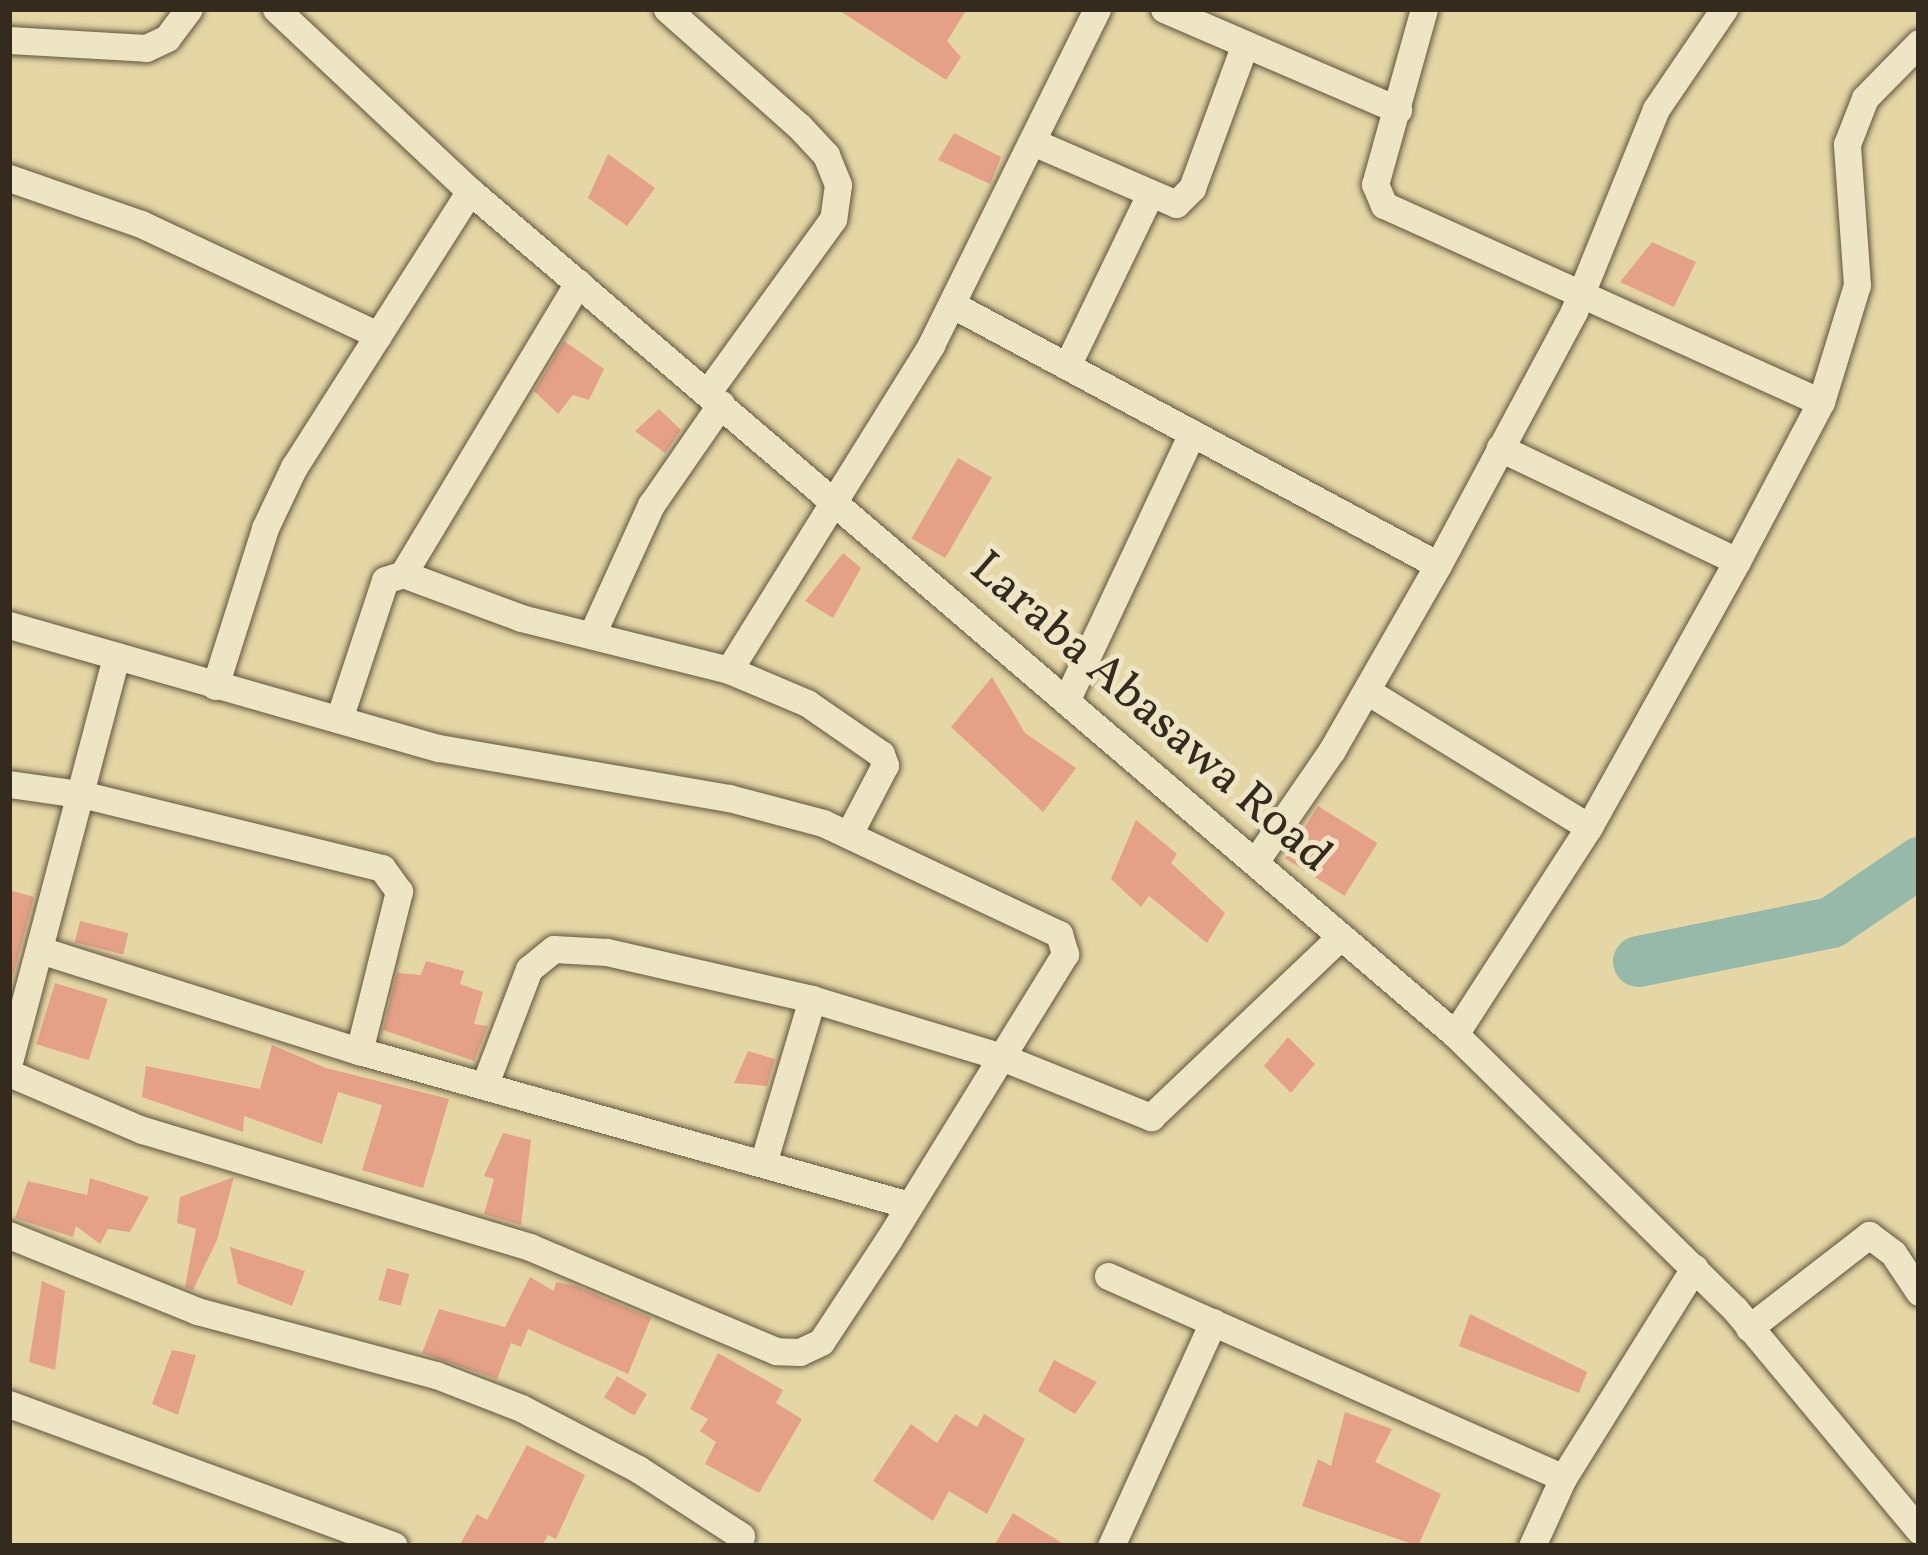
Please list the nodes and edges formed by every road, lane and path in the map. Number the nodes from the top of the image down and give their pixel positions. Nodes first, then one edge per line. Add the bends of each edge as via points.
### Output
1 (189, 9) edge
2 (276, 9) edge
3 (667, 9) edge
4 (1097, 9) edge
5 (1164, 9) edge
6 (1424, 9) edge
7 (1724, 9) edge
8 (9, 40) edge
9 (1919, 43) edge
10 (1245, 44) junction
11 (1398, 110) junction
12 (1033, 142) junction
13 (9, 178) edge
14 (470, 191) junction
15 (1149, 196) junction
16 (578, 283) junction
17 (1580, 295) junction
18 (952, 305) junction
19 (379, 334) junction
20 (1066, 366) junction
21 (714, 399) junction
22 (1821, 402) junction
23 (1192, 434) junction
24 (1501, 448) junction
25 (834, 501) junction
26 (1737, 561) junction
27 (1438, 565) junction
28 (403, 574) junction
29 (9, 625) edge
30 (593, 632) junction
31 (116, 656) junction
32 (729, 670) junction
33 (215, 686) junction
34 (1367, 692) junction
35 (1066, 700) junction
36 (339, 718) junction
37 (9, 784) edge
38 (86, 795) junction
39 (1589, 826) junction
40 (849, 834) junction
41 (1255, 862) junction
42 (1341, 937) junction
43 (43, 951) junction
44 (812, 999) junction
45 (1455, 1034) junction
46 (359, 1051) junction
47 (999, 1056) junction
48 (9, 1062) edge
49 (9, 1073) edge
50 (485, 1084) junction
51 (764, 1160) junction
52 (909, 1205) junction
53 (9, 1235) edge
54 (1694, 1268) junction
55 (1108, 1276) dead end
56 (1919, 1292) edge
57 (1213, 1322) junction
58 (1749, 1328) junction
59 (9, 1404) edge
60 (1563, 1478) junction
61 (1919, 1530) edge
62 (741, 1536) dead end
63 (394, 1546) edge
64 (1111, 1546) edge
65 (1532, 1546) edge

1 - 8 street via 167,38 146,48
2 - 14 street, Laraba Abasawa Road
3 - 21 street via 799,126 826,155 838,185 833,219
4 - 12 street
5 - 10 street
6 - 11 street
7 - 17 street via 1656,110
9 - 22 street via 1864,98 1847,144 1856,284
10 - 11 street
10 - 15 street via 1192,188 1176,204
11 - 17 street via 1376,184 1384,205
12 - 15 street
12 - 18 street
13 - 19 street via 141,224
14 - 16 street, Laraba Abasawa Road
14 - 19 street
15 - 20 street
16 - 21 street, Laraba Abasawa Road
16 - 28 street
17 - 22 street
17 - 24 street
18 - 20 street
18 - 25 street
19 - 33 street via 265,528
20 - 23 street
21 - 25 street, Laraba Abasawa Road
21 - 30 street via 651,505
22 - 26 street
23 - 27 street
23 - 35 street
24 - 26 street
24 - 27 street
25 - 32 street
25 - 35 street, Laraba Abasawa Road
26 - 39 street
27 - 34 street
28 - 30 street via 521,618
28 - 36 street via 385,580
29 - 31 street
30 - 32 street
31 - 33 street
31 - 38 street
32 - 40 street via 807,703 881,754 883,777
33 - 36 street
34 - 39 street
34 - 41 street
35 - 41 street, Laraba Abasawa Road
36 - 40 street via 525,766 729,798
37 - 38 street
38 - 43 street
38 - 46 street via 366,862 396,879
39 - 45 street
40 - 47 street via 1059,934 1065,954
41 - 42 street, Laraba Abasawa Road
42 - 45 street, Laraba Abasawa Road
42 - 47 street via 1151,1117
43 - 46 street
43 - 48 street
44 - 47 street
44 - 50 street via 607,952 554,949 530,969
44 - 51 street
45 - 54 street, Laraba Abasawa Road
46 - 50 street
47 - 52 street
49 - 52 street via 181,1144 530,1247 776,1352 821,1342
50 - 51 street
51 - 52 street
53 - 62 street via 197,1311 436,1375 521,1408 638,1469
54 - 58 street, Laraba Abasawa Road
54 - 60 street
55 - 57 street
56 - 58 street via 1893,1253 1869,1235
57 - 60 street
57 - 64 street
58 - 61 street, Laraba Abasawa Road
59 - 63 street
60 - 65 street

